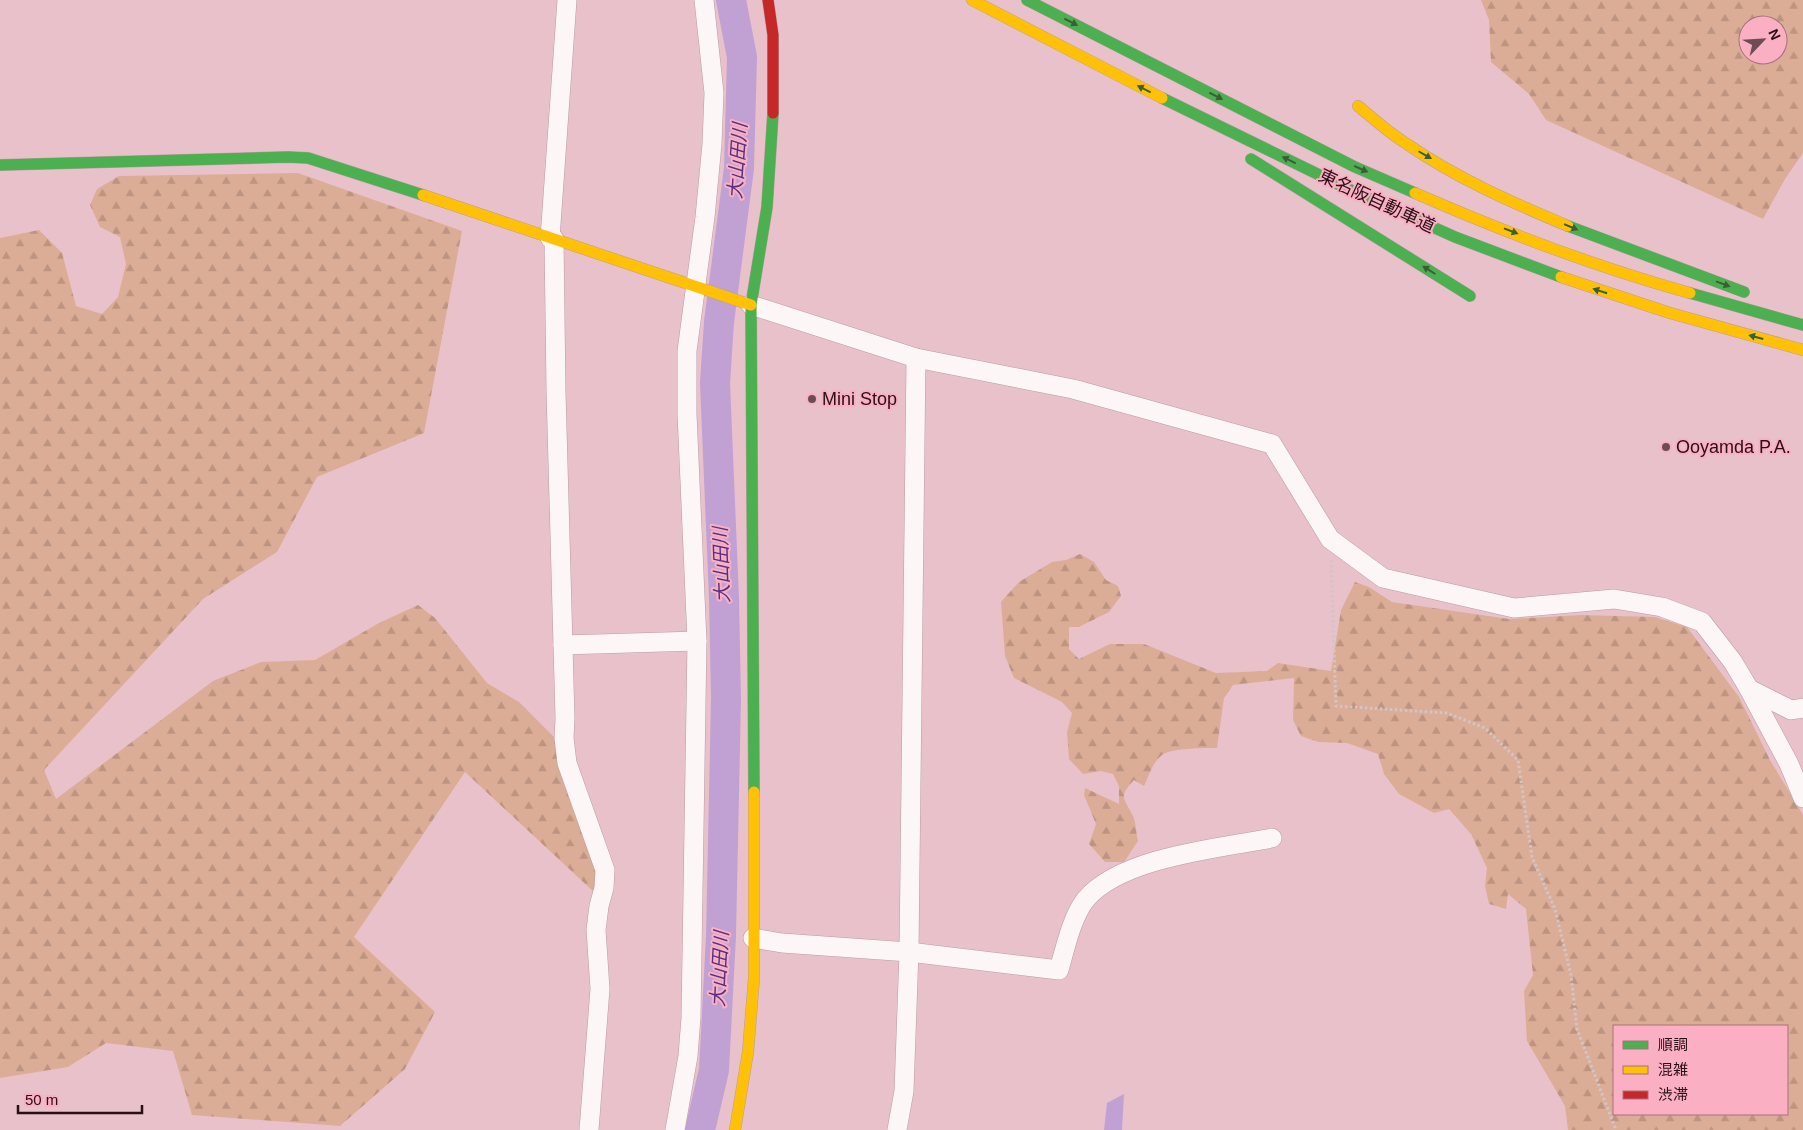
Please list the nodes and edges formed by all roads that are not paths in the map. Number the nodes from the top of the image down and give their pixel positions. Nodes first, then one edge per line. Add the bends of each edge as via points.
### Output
1 (567, 0) edge
2 (704, 0) edge
3 (768, 0) edge
4 (972, 0) edge
5 (1027, 0) edge
6 (1164, 99) junction
7 (1358, 106) dead end
8 (1195, 128) dead end
9 (1243, 155) dead end
10 (0, 165) edge
11 (552, 239) junction
12 (698, 288) junction
13 (1470, 296) dead end
14 (1757, 297) dead end
15 (748, 304) junction
16 (1803, 325) edge
17 (1803, 350) edge
18 (916, 358) junction
19 (697, 641) junction
20 (564, 645) junction
21 (1749, 690) junction
22 (1803, 708) edge
23 (1803, 798) edge
24 (1272, 838) dead end
25 (753, 938) junction
26 (909, 952) junction
27 (589, 1130) edge
28 (675, 1130) edge
29 (735, 1130) edge
30 (897, 1130) edge

1 - 11 street
2 - 12 street via 714,93
3 - 15 main road via 773,35 773,110 767,207
6 -> 4 main road, 東名阪自動車道
5 -> 16 main road, 東名阪自動車道 via 1354,167 1461,213 1582,259
6 - 8 main road
17 -> 6 main road, 東名阪自動車道 via 1670,314 1455,237
7 -> 14 main road via 1411,147 1486,190 1593,236
13 -> 9 main road
10 - 11 main road via 308,158
11 - 12 main road
11 - 20 street
12 - 15 main road
12 - 19 street via 687,351
15 - 18 street
15 - 25 main road via 754,716
18 - 21 street via 1073,389 1272,444 1330,539 1383,578 1514,608 1614,599 1662,607 1702,622 1733,662
18 - 26 street
19 - 20 street
19 - 28 street via 691,1017
20 - 27 street via 567,763 605,870 596,930 600,989
21 - 22 street via 1791,710
21 - 23 street via 1789,764
24 - 26 street via 1155,860 1103,884 1086,899 1075,920 1059,970
25 - 26 street
25 - 29 main road via 754,978 748,1052
26 - 30 street via 904,1091

